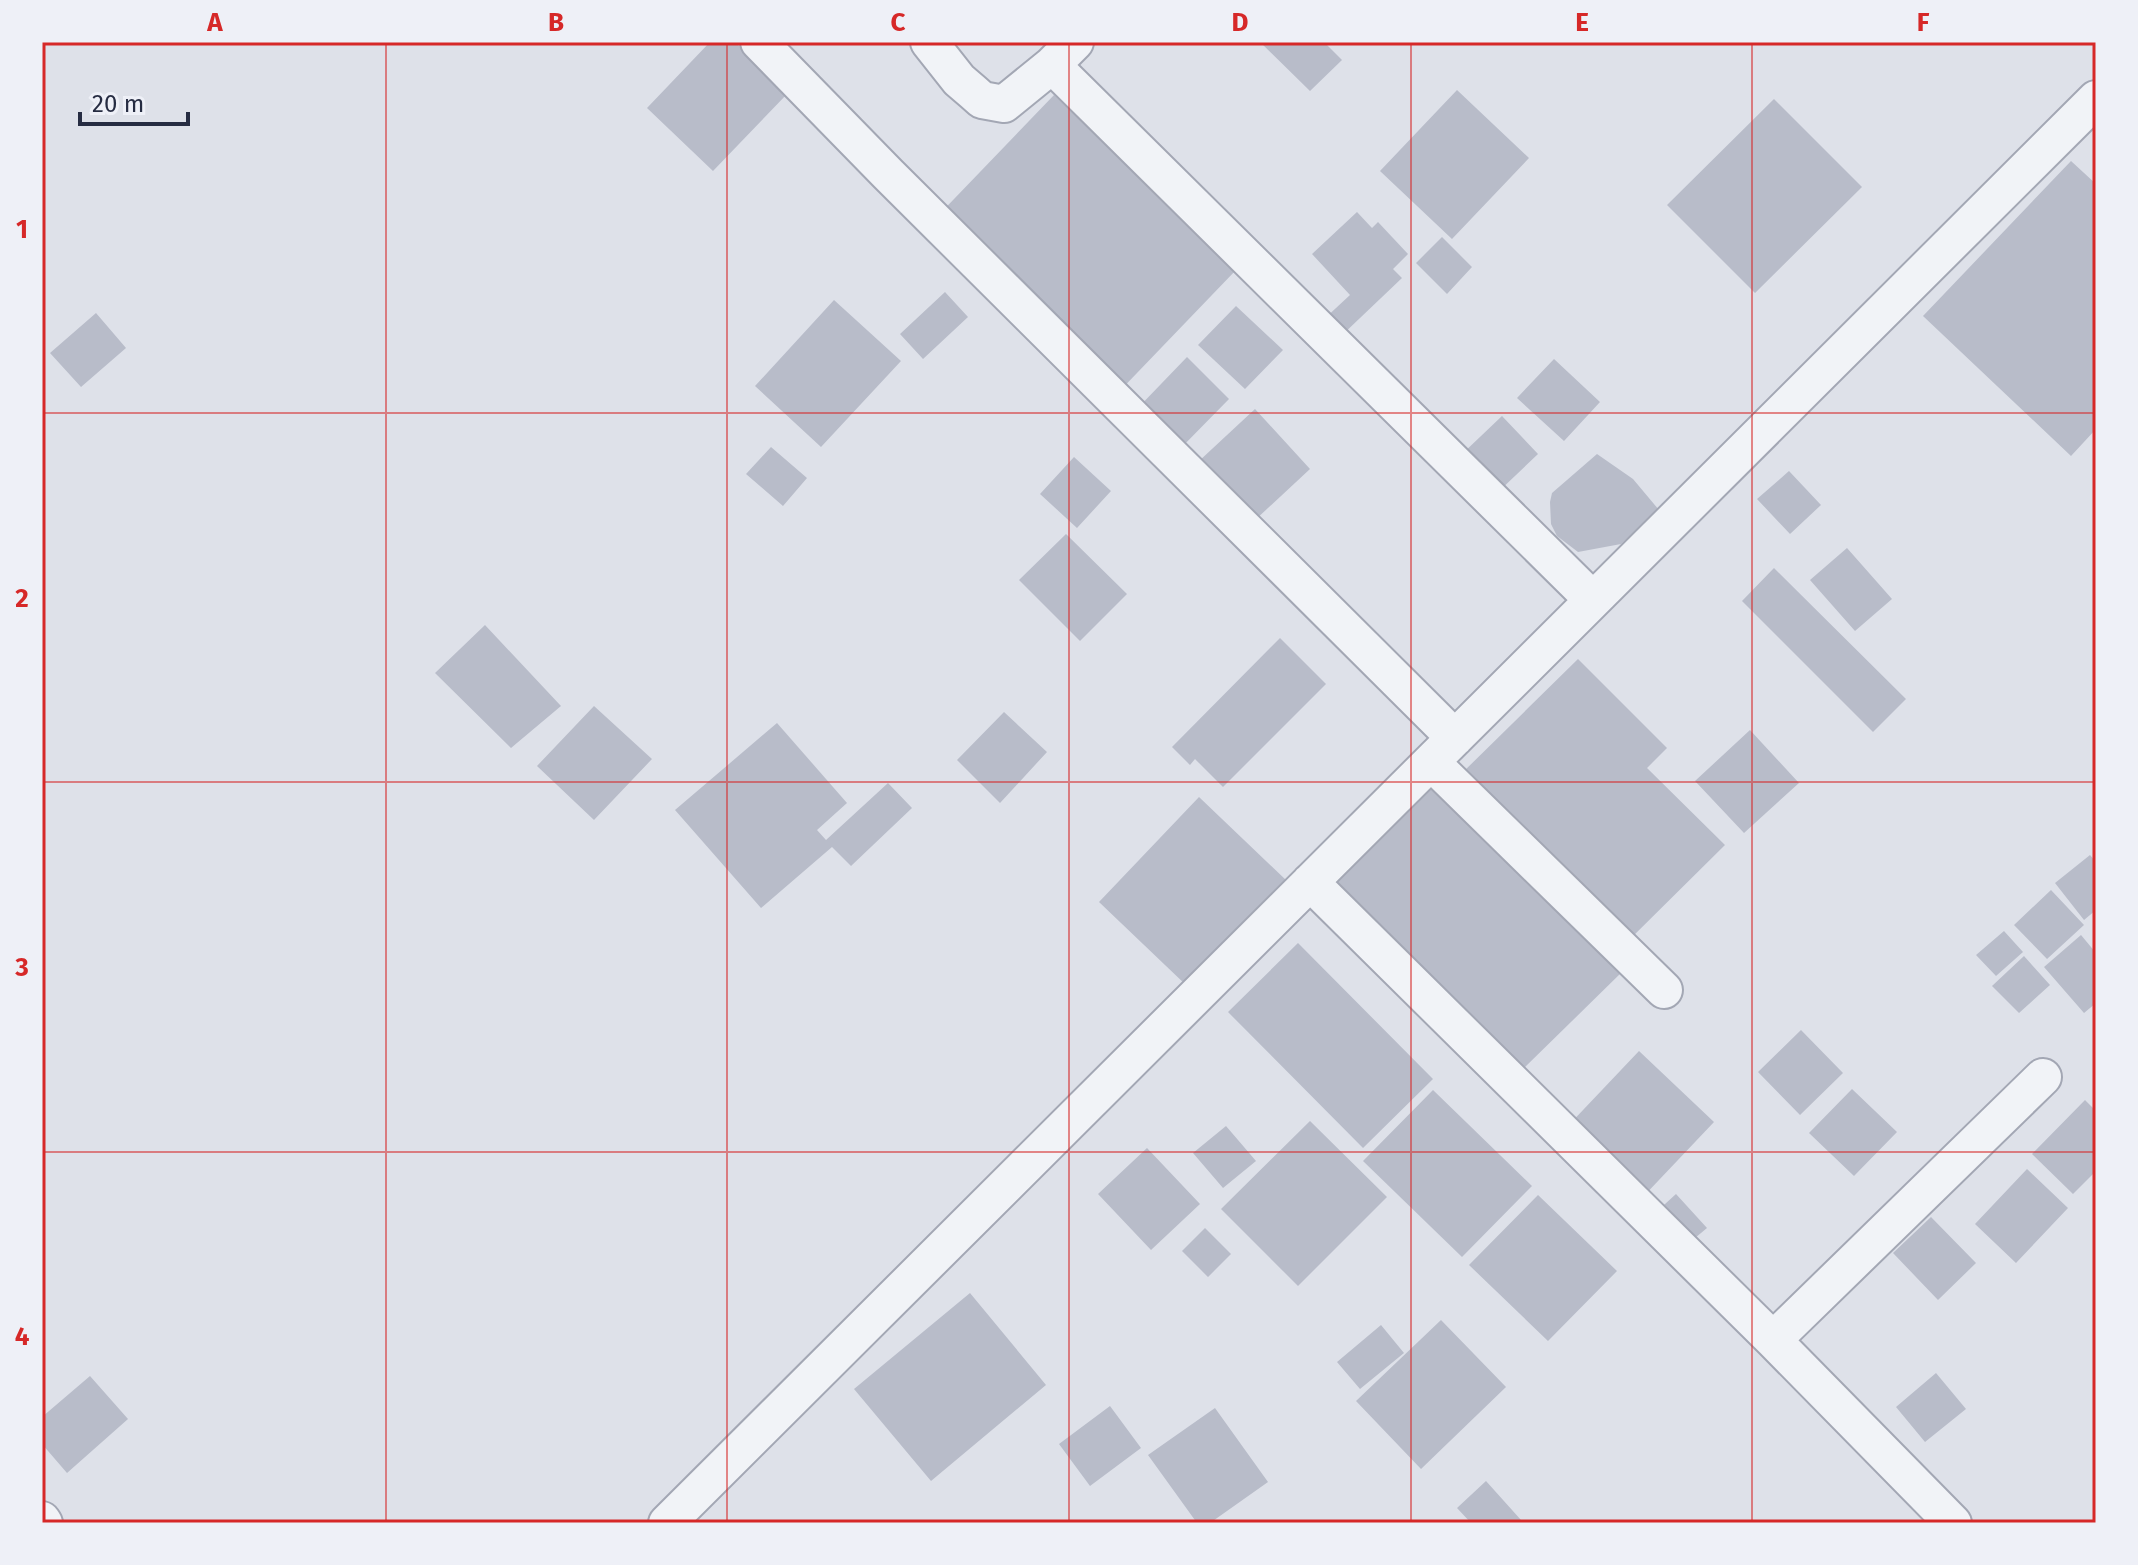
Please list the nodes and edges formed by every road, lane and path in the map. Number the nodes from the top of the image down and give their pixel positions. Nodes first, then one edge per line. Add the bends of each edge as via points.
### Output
1 (759, 42) edge
2 (929, 42) edge
3 (1063, 54) edge
4 (2096, 99) edge
5 (1593, 600) junction
6 (1443, 750) junction
7 (1310, 882) junction
8 (1664, 990) dead end
9 (2043, 1077) dead end
10 (1773, 1340) junction
11 (667, 1523) edge
12 (1953, 1523) edge

1 - 6 street
2 - 3 street via 982,100 1004,104
3 - 5 street
4 - 5 street
5 - 6 street
6 - 7 street
6 - 8 street
7 - 10 street
7 - 11 street
9 - 10 street
10 - 12 street

